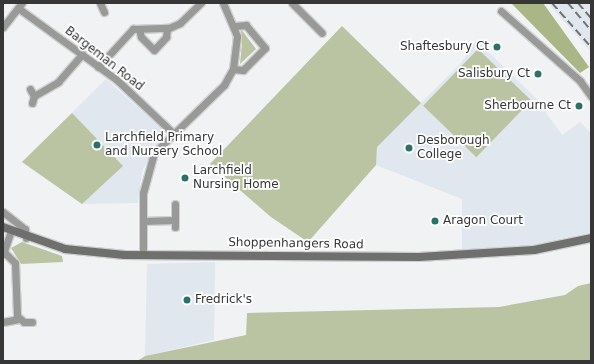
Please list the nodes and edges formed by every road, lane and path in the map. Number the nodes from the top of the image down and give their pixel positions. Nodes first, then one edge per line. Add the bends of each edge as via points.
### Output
1 (100, 3) edge
2 (201, 3) edge
3 (223, 3) edge
4 (292, 3) edge
5 (20, 5) edge
6 (501, 11) dead end
7 (104, 12) dead end
8 (235, 26) junction
9 (3, 27) edge
10 (167, 28) junction
11 (138, 29) junction
12 (322, 33) dead end
13 (82, 54) junction
14 (98, 67) junction
15 (233, 69) junction
16 (30, 89) dead end
17 (591, 96) edge
18 (172, 132) junction
19 (175, 204) dead end
20 (3, 212) edge
21 (143, 221) junction
22 (3, 227) edge
23 (11, 231) junction
24 (26, 238) junction
25 (591, 238) edge
26 (4, 254) edge
27 (143, 254) junction
28 (19, 319) junction
29 (3, 322) edge
30 (32, 322) dead end

1 - 7 street
2 - 10 street via 180,23
3 - 8 street
4 - 12 street
5 - 9 street
5 - 13 street, Bargeman Road
6 - 17 street via 566,68
8 - 15 street via 237,46
8 - 15 street via 246,25 265,48 243,70
10 - 11 street
10 - 11 street via 166,37 154,50 141,37
11 - 14 street via 124,35
13 - 14 street, Bargeman Road
13 - 16 street via 58,82 33,99
14 - 18 street, Bargeman Road
15 - 18 street via 224,85
18 - 21 street via 154,153 145,177
19 - 21 street via 175,223
20 - 24 street via 25,229
21 - 27 street
22 - 23 street, Shoppenhangers Road
23 - 24 street, Shoppenhangers Road
23 - 26 street
24 - 27 street, Shoppenhangers Road via 65,249
25 - 27 street, Shoppenhangers Road via 534,250 419,257
26 - 28 street via 15,263
28 - 29 street
28 - 30 street

